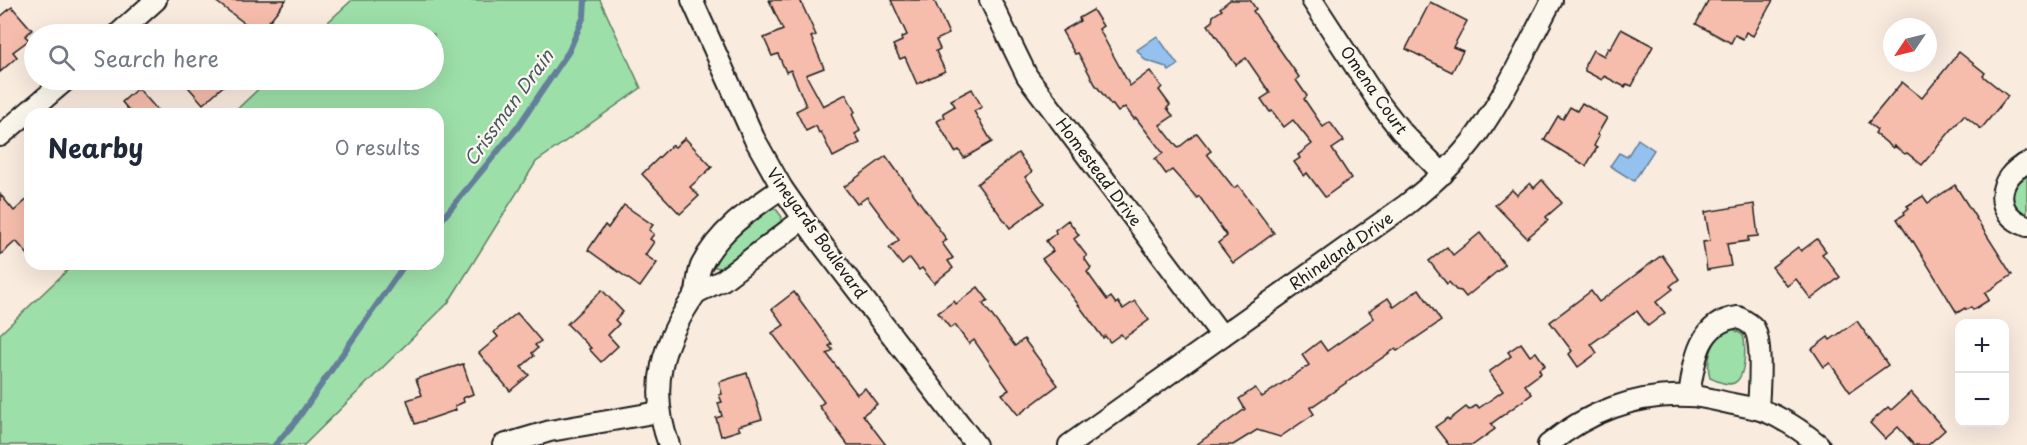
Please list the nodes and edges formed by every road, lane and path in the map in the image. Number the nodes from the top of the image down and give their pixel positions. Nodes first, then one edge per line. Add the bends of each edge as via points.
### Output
1 (156, 0) edge
2 (692, 0) edge
3 (990, 0) edge
4 (1312, 0) edge
5 (1552, 0) edge
6 (129, 24) edge
7 (54, 90) edge
8 (33, 108) edge
9 (24, 116) edge
10 (0, 136) edge
11 (2027, 163) edge
12 (1443, 174) junction
13 (782, 188) junction
14 (803, 219) junction
15 (2027, 226) edge
16 (696, 293) junction
17 (1222, 336) junction
18 (1689, 396) junction
19 (1758, 409) junction
20 (659, 412) junction
21 (503, 445) edge
22 (669, 445) edge
23 (976, 445) edge
24 (1069, 445) edge
25 (1548, 445) edge
26 (1819, 445) edge

1 - 6 street
2 - 13 street, Vineyards Boulevard via 754,138
3 - 17 street, Homestead Drive via 1027,76
4 - 12 street, Omena Court via 1394,121
5 - 12 street, Rhineland Drive via 1478,134
7 - 8 street
9 - 10 street
11 - 15 street via 2012,171 2002,198 2013,218
12 - 17 street, Rhineland Drive via 1406,205
13 - 14 street, Vineyards Boulevard
13 - 16 street via 730,227 714,246 700,267
14 - 16 street via 723,280
14 - 23 street, Vineyards Boulevard
16 - 20 street via 671,333 661,365
17 - 24 street, Rhineland Drive
18 - 19 street
18 - 19 street via 1693,370 1707,334 1721,321 1738,317 1755,330 1757,337
18 - 25 street via 1651,398 1617,406 1575,425
19 - 26 street via 1780,418
20 - 21 street via 550,431
20 - 22 street

